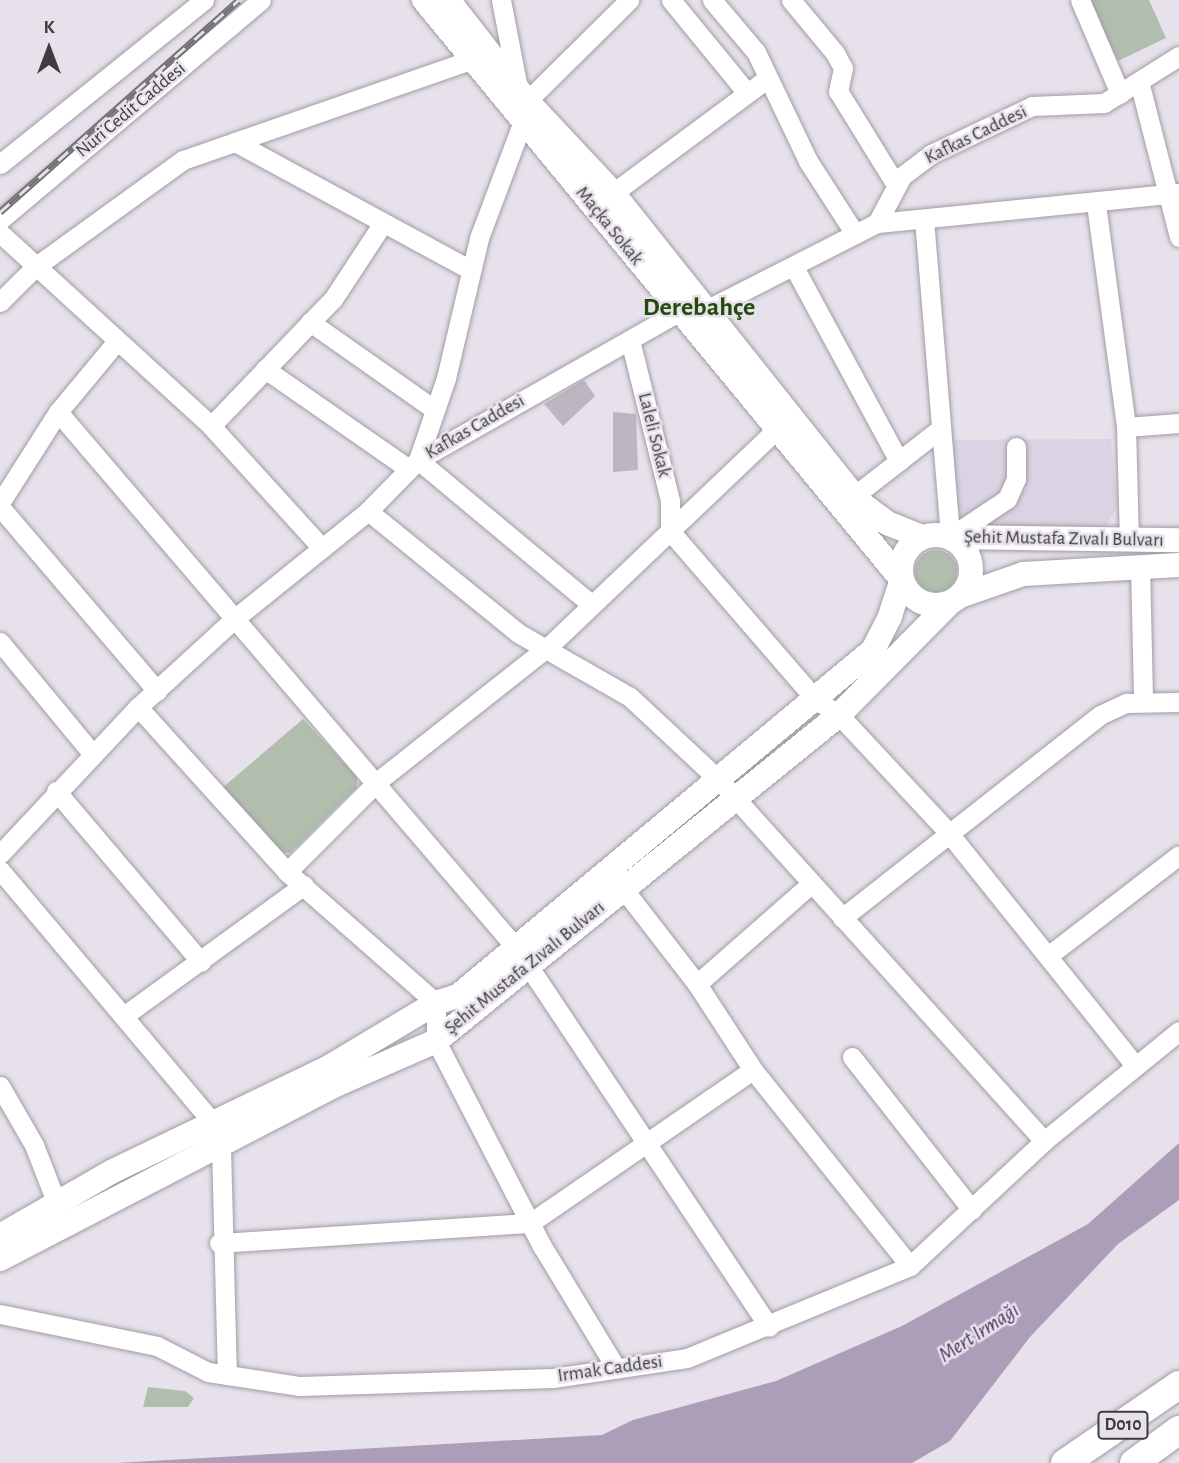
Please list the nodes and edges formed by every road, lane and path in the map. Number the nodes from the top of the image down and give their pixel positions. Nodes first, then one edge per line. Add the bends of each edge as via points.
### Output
1 (204, 0) edge
2 (261, 0) edge
3 (424, 0) edge
4 (448, 0) edge
5 (501, 0) edge
6 (629, 0) edge
7 (671, 0) edge
8 (712, 0) edge
9 (791, 0) edge
10 (1080, 0) edge
11 (1179, 56) edge
12 (472, 59) junction
13 (765, 80) junction
14 (1140, 85) junction
15 (747, 93) junction
16 (1121, 94) junction
17 (523, 104) junction
18 (235, 142) junction
19 (0, 164) edge
20 (895, 185) junction
21 (613, 193) junction
22 (1175, 194) edge
23 (1096, 204) junction
24 (924, 219) junction
25 (0, 220) edge
26 (383, 223) junction
27 (877, 223) junction
28 (0, 233) edge
29 (855, 234) junction
30 (1179, 237) edge
31 (35, 267) junction
32 (794, 267) junction
33 (471, 270) junction
34 (0, 302) edge
35 (706, 310) junction
36 (679, 312) junction
37 (310, 322) junction
38 (630, 340) junction
39 (117, 341) junction
40 (265, 369) junction
41 (435, 410) junction
42 (58, 412) junction
43 (1179, 423) edge
44 (211, 426) junction
45 (1126, 427) junction
46 (940, 429) junction
47 (776, 430) junction
48 (1016, 447) dead end
49 (899, 461) junction
50 (414, 464) junction
51 (853, 496) junction
52 (0, 505) edge
53 (368, 511) junction
54 (670, 531) junction
55 (922, 537) junction
56 (950, 537) junction
57 (1129, 540) junction
58 (1179, 540) edge
59 (322, 548) junction
60 (1140, 565) junction
61 (1179, 565) edge
62 (902, 580) junction
63 (955, 599) junction
64 (592, 605) junction
65 (233, 620) junction
66 (550, 646) junction
67 (1, 647) edge
68 (157, 691) junction
69 (815, 699) junction
70 (1143, 701) junction
71 (1179, 702) edge
72 (138, 707) junction
73 (839, 715) junction
74 (91, 751) junction
75 (378, 781) junction
76 (726, 789) junction
77 (56, 791) junction
78 (948, 832) junction
79 (0, 854) edge
80 (1179, 855) edge
81 (0, 870) edge
82 (288, 872) junction
83 (617, 880) junction
84 (811, 884) junction
85 (304, 885) junction
86 (842, 918) junction
87 (1048, 956) junction
88 (524, 959) junction
89 (201, 962) junction
90 (697, 984) junction
91 (436, 1003) junction
92 (125, 1015) junction
93 (1179, 1031) edge
94 (436, 1041) junction
95 (852, 1057) dead end
96 (1135, 1065) junction
97 (753, 1070) junction
98 (0, 1086) edge
99 (212, 1122) junction
100 (645, 1140) junction
101 (1044, 1141) junction
102 (221, 1147) junction
103 (57, 1204) junction
104 (972, 1210) junction
105 (530, 1223) junction
106 (0, 1236) edge
107 (219, 1243) junction
108 (0, 1259) edge
109 (910, 1266) junction
110 (0, 1314) edge
111 (769, 1327) junction
112 (616, 1368) junction
113 (227, 1375) junction
114 (1179, 1385) edge
115 (1179, 1430) edge
116 (1065, 1463) edge
117 (1134, 1463) edge

1 - 19 street
2 - 25 street, Nuri Cedit Caddesi
3 - 12 main road, Maçka Sokak
4 - 17 main road, Maçka Sokak
5 - 17 street
6 - 17 street
7 - 15 street
8 - 13 street via 756,52
9 - 20 street via 835,53 843,68 838,91
10 - 16 street
11 - 14 street, Kafkas Caddesi
12 - 17 main road, Maçka Sokak
12 - 18 street
13 - 15 street
13 - 29 street via 808,161
14 - 16 street, Kafkas Caddesi
14 - 22 street
15 - 21 street
16 - 20 street, Kafkas Caddesi via 1104,103 1032,106 931,154
17 - 21 main road, Maçka Sokak
17 - 33 street
17 - 36 main road, Maçka Sokak
18 - 26 street
18 - 31 street via 183,160
20 - 27 street, Kafkas Caddesi
21 - 35 main road, Maçka Sokak
22 - 23 street
22 - 30 street
23 - 24 street
23 - 45 street
24 - 27 street
24 - 46 street
26 - 33 street
26 - 37 street
27 - 29 street
28 - 31 street
29 - 32 street
31 - 34 street
31 - 39 street
32 - 35 street
32 - 49 street
33 - 41 street
35 - 51 main road, Maçka Sokak
36 - 38 street, Kafkas Caddesi
36 - 47 main road, Maçka Sokak
37 - 40 street
37 - 41 street
38 - 50 street, Kafkas Caddesi
38 - 54 street, Laleli Sokak via 670,501
39 - 42 street
39 - 44 street
40 - 44 street
40 - 50 street
41 - 50 street
42 - 52 street
42 - 65 street
43 - 45 street
44 - 59 street
45 - 57 street
46 - 49 street
46 - 56 street
47 - 54 street
47 - 62 main road, Maçka Sokak
48 - 56 street via 1016,480 1007,499
49 - 51 street
50 - 53 street
50 - 64 street
51 - 55 main road, Maçka Sokak via 887,523
52 - 68 street
53 - 59 street
53 - 66 street via 518,632
54 - 64 street
54 - 69 street
55 - 56 main road
55 - 62 main road via 902,560
56 - 57 main road, Şehit Mustafa Zıvalı Bulvarı
56 - 63 main road via 971,564
57 - 58 main road, Şehit Mustafa Zıvalı Bulvarı
59 - 65 street
60 - 61 main road, Şehit Mustafa Zıvalı Bulvarı
60 - 63 main road, Şehit Mustafa Zıvalı Bulvarı via 1023,574
60 - 70 street
62 - 63 main road via 916,600
62 - 69 main road, Şehit Mustafa Zıvalı Bulvarı via 873,650
63 - 73 main road, Şehit Mustafa Zıvalı Bulvarı
64 - 66 street
65 - 68 street
65 - 75 street
66 - 75 street
66 - 76 street via 630,697
67 - 74 street
68 - 72 street
69 - 73 street
69 - 76 main road, Şehit Mustafa Zıvalı Bulvarı
70 - 71 street
70 - 78 street via 1100,715
72 - 74 street
72 - 82 street
73 - 76 main road, Şehit Mustafa Zıvalı Bulvarı
73 - 78 street
74 - 77 street
75 - 82 street
75 - 88 street
76 - 83 main road, Şehit Mustafa Zıvalı Bulvarı
76 - 84 street
77 - 79 street
77 - 89 street
78 - 86 street
78 - 87 street
80 - 87 street
81 - 92 street
82 - 85 street
83 - 88 main road, Şehit Mustafa Zıvalı Bulvarı
83 - 90 street
84 - 86 street
84 - 90 street
85 - 89 street
85 - 91 street
86 - 101 street
87 - 96 street
88 - 91 main road, Şehit Mustafa Zıvalı Bulvarı via 458,996
88 - 94 main road, Şehit Mustafa Zıvalı Bulvarı
88 - 100 street
89 - 92 street
90 - 97 street
91 - 94 street
91 - 99 main road, Şehit Mustafa Zıvalı Bulvarı via 329,1067
92 - 99 street
93 - 96 street, Irmak Caddesi
94 - 102 main road, Şehit Mustafa Zıvalı Bulvarı via 338,1084
94 - 105 street
95 - 104 street
96 - 101 street, Irmak Caddesi
97 - 100 street
97 - 109 street
98 - 103 street via 34,1145
99 - 102 street
99 - 103 main road, Şehit Mustafa Zıvalı Bulvarı
100 - 105 street
100 - 111 street
101 - 104 street, Irmak Caddesi
102 - 107 street
102 - 108 main road, Şehit Mustafa Zıvalı Bulvarı
103 - 106 main road, Şehit Mustafa Zıvalı Bulvarı
104 - 109 street, Irmak Caddesi
105 - 107 street
105 - 112 street
107 - 113 street
109 - 111 street, Irmak Caddesi
110 - 113 street, Irmak Caddesi via 157,1346 208,1372
111 - 112 street, Irmak Caddesi via 687,1358
112 - 113 street, Irmak Caddesi via 422,1386 300,1386
114 - 116 highway, D010
115 - 117 highway, D010

